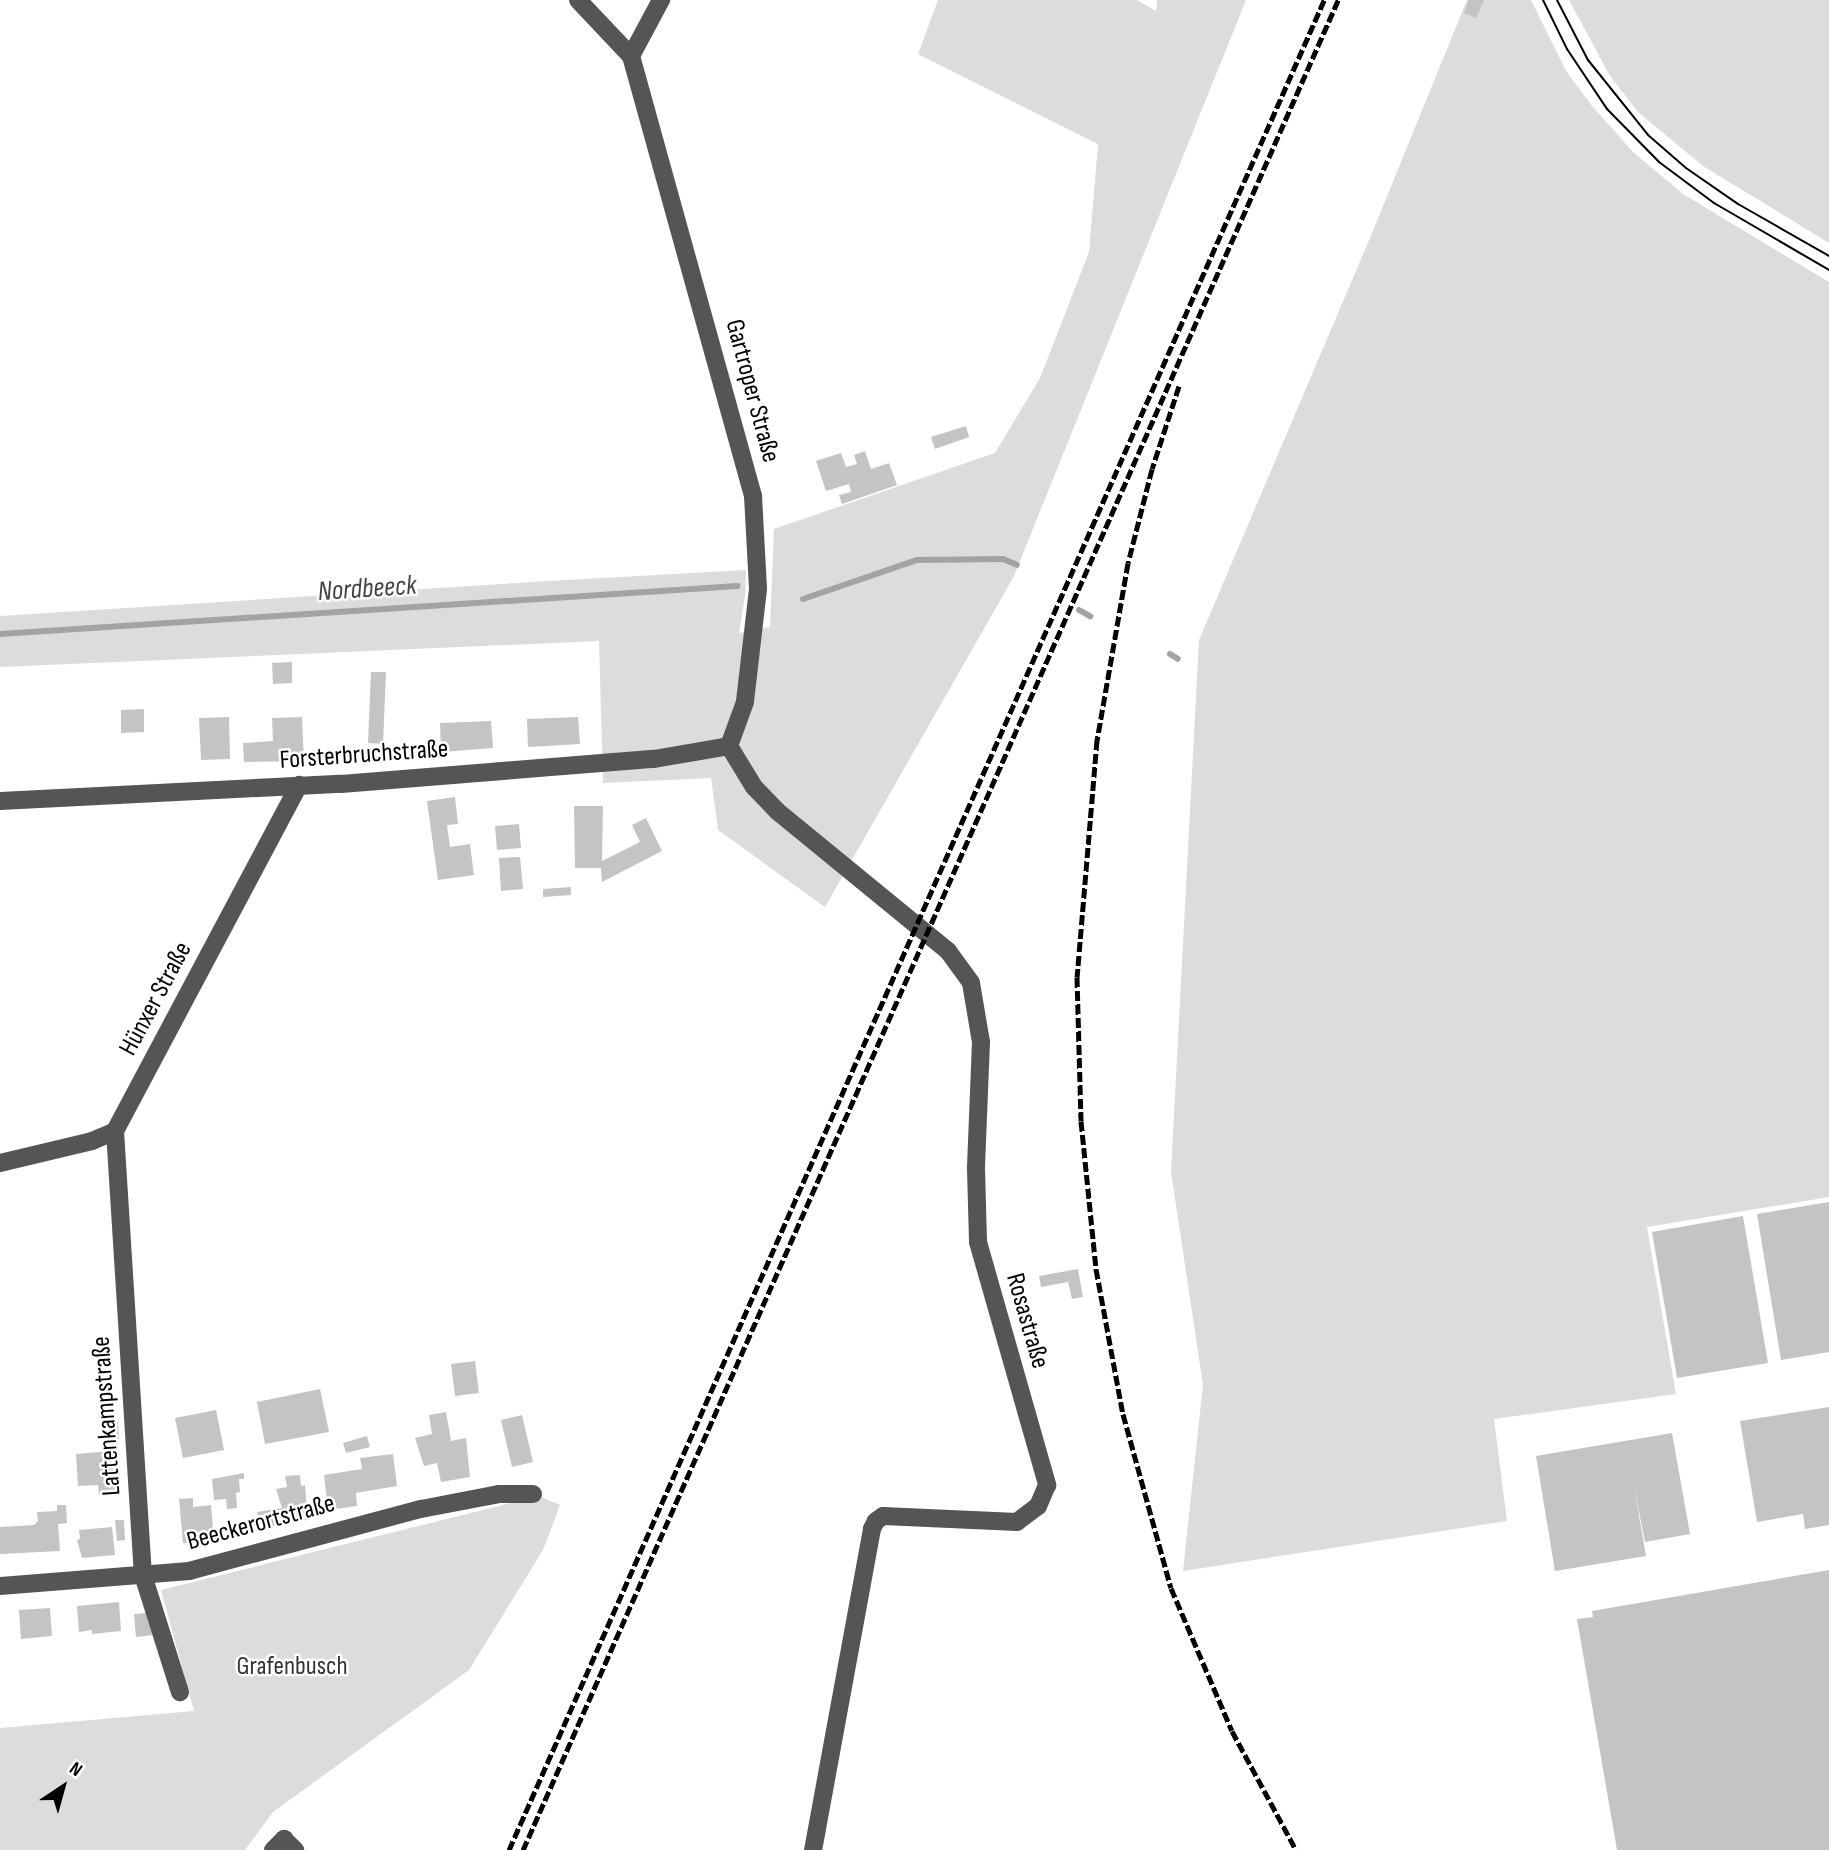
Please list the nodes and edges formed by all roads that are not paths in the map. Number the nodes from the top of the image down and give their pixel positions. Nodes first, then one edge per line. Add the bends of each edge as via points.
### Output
1 (578, 0) edge
2 (661, 0) edge
3 (631, 56) junction
4 (729, 746) junction
5 (299, 785) junction
6 (0, 801) edge
7 (115, 1131) junction
8 (0, 1163) edge
9 (533, 1494) dead end
10 (143, 1575) junction
11 (0, 1586) edge
12 (180, 1692) dead end
13 (273, 1850) edge
14 (295, 1850) edge
15 (813, 1850) edge

1 - 3 street
2 - 3 street
3 - 4 street, Gartroper Straße via 753,496 758,590 745,702
4 - 5 street, Forsterbruchstraße via 654,760
4 - 15 street, Rosastraße via 754,787 777,811 948,951 971,983 981,1042 978,1242 1047,1485 1038,1506 1017,1522 883,1516 876,1521
5 - 6 street, Forsterbruchstraße
5 - 7 street, Hünxer Straße
7 - 8 street
7 - 10 street, Lattenkampstraße
9 - 10 street, Beeckerortstraße via 499,1493 421,1509 189,1571
10 - 11 street, Beeckerortstraße
10 - 12 street, Lattenkampstraße
13 - 14 street via 284,1839

